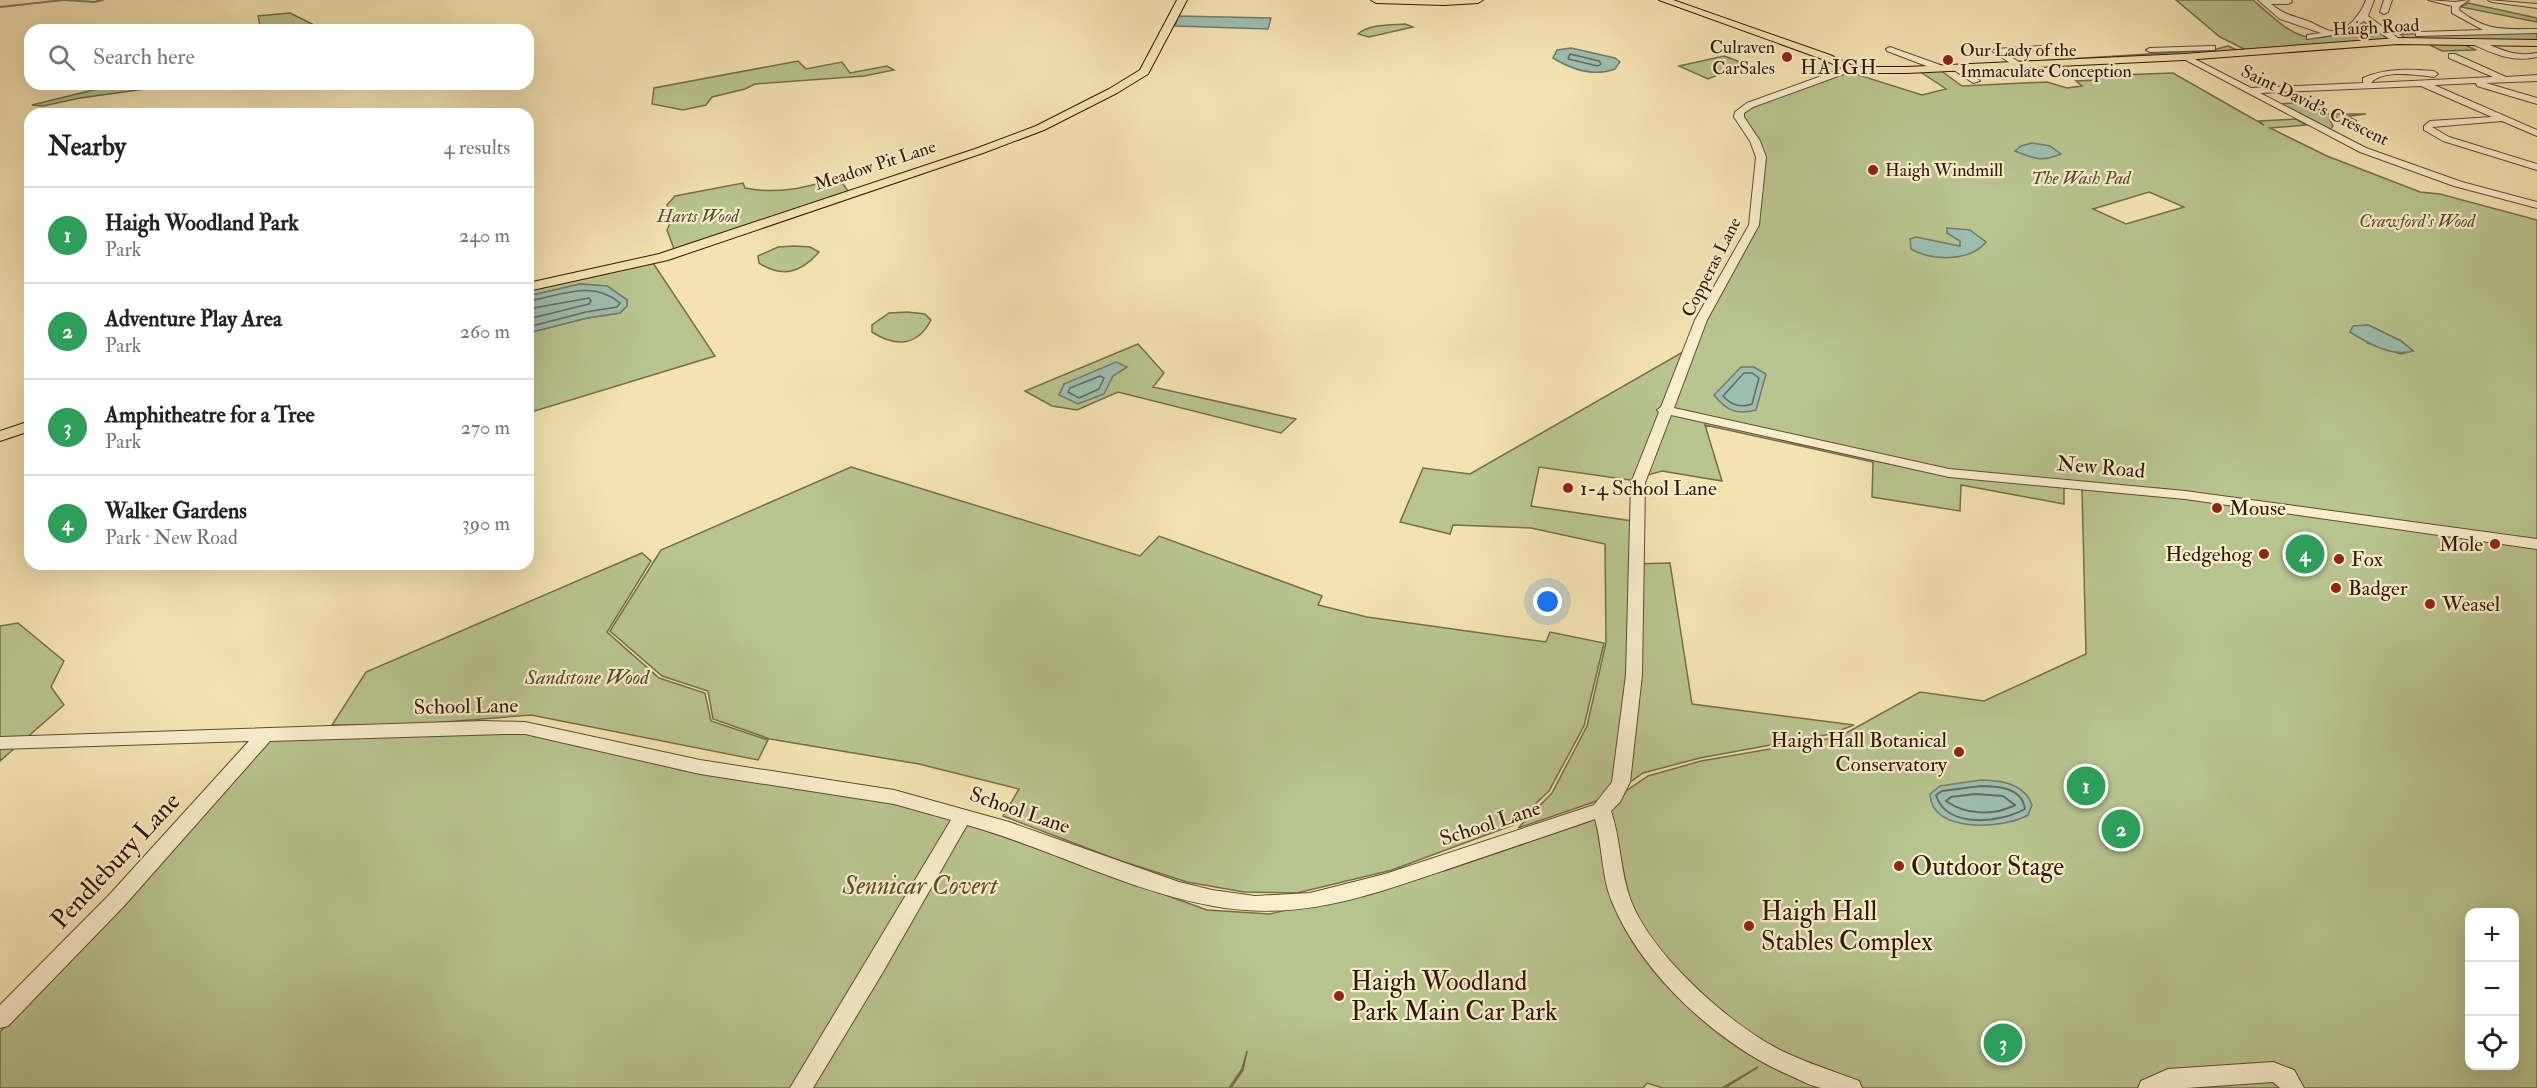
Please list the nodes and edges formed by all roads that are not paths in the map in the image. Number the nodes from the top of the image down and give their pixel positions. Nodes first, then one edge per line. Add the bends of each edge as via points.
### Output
1 (1182, 0) edge
2 (1376, 0) edge
3 (1478, 0) edge
4 (1664, 0) edge
5 (2370, 0) edge
6 (2388, 0) edge
7 (2432, 0) edge
8 (2465, 0) edge
9 (2492, 0) edge
10 (2263, 1) edge
11 (2288, 2) dead end
12 (2456, 5) junction
13 (2537, 6) edge
14 (2388, 12) dead end
15 (2364, 17) junction
16 (2537, 31) edge
17 (2494, 32) junction
18 (2331, 34) junction
19 (2419, 34) dead end
20 (2310, 37) dead end
21 (2398, 41) junction
22 (2473, 41) junction
23 (2537, 43) edge
24 (2038, 48) dead end
25 (1890, 49) dead end
26 (2150, 51) dead end
27 (2211, 51) junction
28 (2537, 55) edge
29 (2452, 56) dead end
30 (2184, 57) junction
31 (2016, 64) junction
32 (1940, 68) junction
33 (1957, 68) junction
34 (1849, 69) junction
35 (2537, 78) edge
36 (2505, 79) junction
37 (2472, 80) junction
38 (1976, 81) dead end
39 (2461, 81) junction
40 (2422, 83) junction
41 (2368, 85) junction
42 (2249, 91) junction
43 (2472, 92) dead end
44 (2506, 92) junction
45 (2537, 101) edge
46 (2501, 119) junction
47 (2537, 133) edge
48 (2537, 167) edge
49 (2537, 205) edge
50 (534, 285) edge
51 (1664, 410) junction
52 (24, 428) edge
53 (0, 436) edge
54 (2537, 544) edge
55 (266, 734) junction
56 (0, 743) edge
57 (1601, 810) junction
58 (963, 815) junction
59 (0, 1019) edge
60 (801, 1088) edge
61 (1851, 1088) edge
62 (2140, 1088) edge
63 (2149, 1088) edge
64 (2293, 1088) edge

1 - 50 main road, Meadow Pit Lane via 1144,72 1040,128 663,257
2 - 3 main road
4 - 34 main road, Haigh Road
5 - 15 street
6 - 14 street
7 - 12 street
8 - 12 street
9 - 13 street
10 - 11 street
10 - 18 street via 2283,17
12 - 17 street via 2455,11 2461,16
15 - 18 street
15 - 21 street
16 - 17 street
17 - 19 street
18 - 20 street
21 - 22 main road, Haigh Road
21 - 27 main road, Haigh Road
22 - 23 main road, Haigh Road
22 - 28 street via 2518,57
24 - 31 street via 1996,51
25 - 32 street
26 - 27 street, Haigh Road
27 - 30 main road, Haigh Road
29 - 36 street
30 - 31 main road, Haigh Road
30 - 42 street, Saint David's Crescent
31 - 33 main road, Haigh Road
32 - 33 main road, Haigh Road
32 - 34 main road, Haigh Road
33 - 38 street
34 - 51 street, Copperas Lane via 1740,112 1739,117 1761,157 1754,225 1701,320
35 - 36 street
36 - 37 street
37 - 39 street
37 - 44 street
39 - 40 street
39 - 41 street via 2433,74 2393,73 2370,78
40 - 41 street
40 - 46 street
41 - 42 street
42 - 49 street, Saint David's Crescent via 2363,150 2448,181
43 - 44 street
44 - 45 street
46 - 47 street
46 - 48 street via 2436,123 2427,128 2457,143
51 - 54 street, New Road via 1959,474 2219,499
51 - 57 street via 1638,483 1634,675 1621,782
52 - 53 main road
55 - 56 street, School Lane
55 - 58 street, School Lane via 525,728 700,767 894,797
55 - 59 street, Pendlebury Lane via 117,900
57 - 58 street, School Lane via 1385,882 1310,901 1279,904 1212,898 1179,890
57 - 61 street via 1621,902 1647,947 1665,968 1732,1032 1793,1066
58 - 60 street
62 - 63 street
63 - 64 street via 2168,1079 2273,1072 2286,1077

